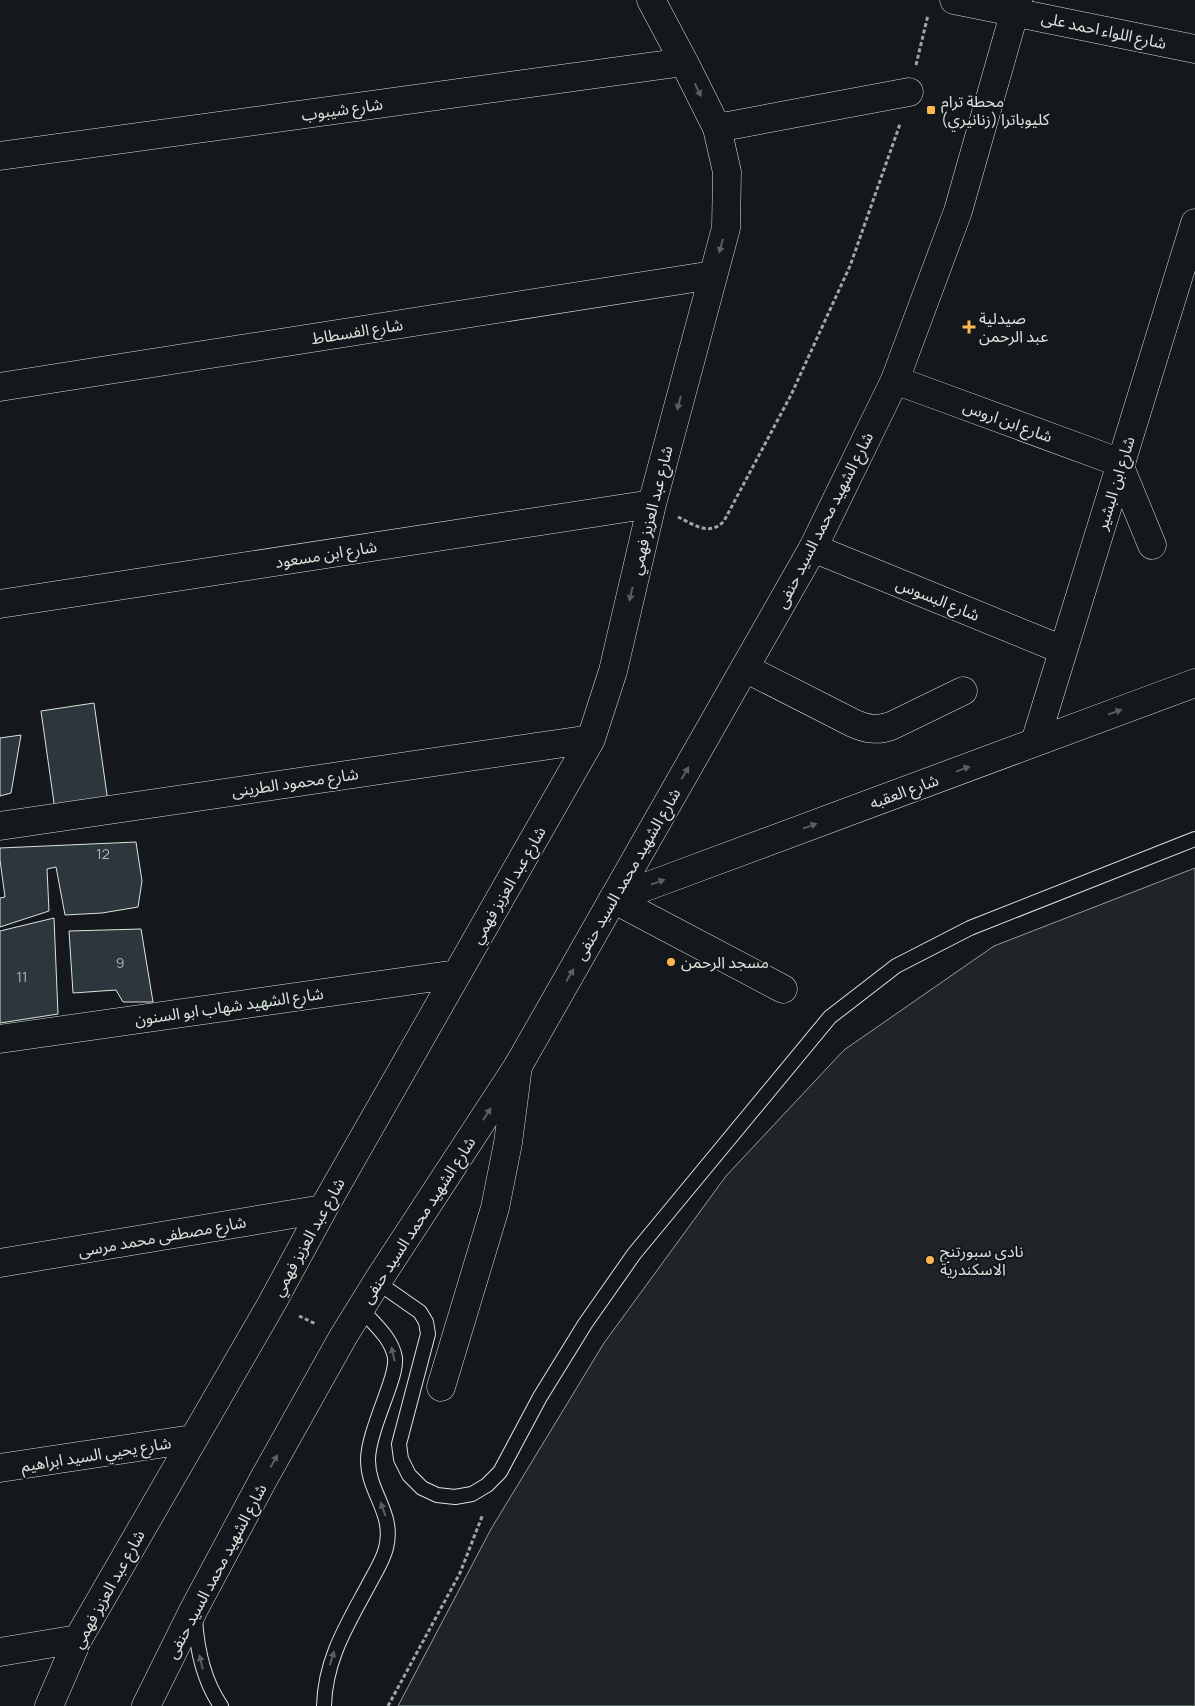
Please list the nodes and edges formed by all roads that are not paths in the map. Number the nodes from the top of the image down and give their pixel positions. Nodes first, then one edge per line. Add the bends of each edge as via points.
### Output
1 (651, 0) edge
2 (942, 5) edge
3 (1017, 6) edge
4 (1195, 49) edge
5 (684, 62) junction
6 (908, 92) road end
7 (717, 128) junction
8 (0, 156) edge
9 (1195, 223) edge
10 (713, 274) junction
11 (895, 380) junction
12 (0, 387) edge
13 (1120, 465) junction
14 (652, 504) junction
15 (1152, 544) dead end
16 (813, 548) junction
17 (0, 604) edge
18 (1063, 650) junction
19 (745, 668) junction
20 (1195, 682) edge
21 (963, 691) dead end
22 (591, 739) junction
23 (1035, 742) junction
24 (0, 826) edge
25 (1195, 839) edge
26 (612, 899) junction
27 (457, 974) junction
28 (783, 990) dead end
29 (0, 1039) edge
30 (518, 1066) junction
31 (324, 1209) junction
32 (0, 1263) edge
33 (377, 1282) junction
34 (360, 1308) junction
35 (441, 1387) dead end
36 (192, 1439) junction
37 (0, 1468) edge
38 (194, 1609) junction
39 (78, 1639) junction
40 (0, 1652) edge
41 (49, 1706) edge
42 (146, 1706) edge
43 (220, 1706) edge
44 (324, 1706) edge

1 - 5 street, شارع عبد العزيز فهمي
2 - 3 street, شارع اللواء احمد على
3 - 4 street, شارع اللواء احمد على
3 - 11 street, شارع الشهيد محمد السيد حنفى via 958,211
5 -> 7 street, شارع عبد العزيز فهمي
5 - 8 street, شارع شيبوب
6 - 7 street
7 -> 10 street, شارع عبد العزيز فهمي via 727,172 726,228
9 - 13 street, شارع ابن البشير
10 - 12 street, شارع الفسطاط
10 -> 14 street, شارع عبد العزيز فهمي
11 - 13 street, شارع ابن اروس
11 - 16 street, شارع الشهيد محمد السيد حنفى
13 - 15 street
13 - 18 street, شارع ابن البشير
14 - 17 street, شارع ابن مسعود
14 -> 22 street, شارع عبد العزيز فهمي via 613,671
16 - 18 street, شارع البسوس
16 - 19 street, شارع الشهيد محمد السيد حنفى
18 - 23 street, شارع ابن البشير
19 - 21 street via 872,730 891,726
26 -> 19 street, شارع الشهيد محمد السيد حنفى
23 -> 20 street, شارع العقبه
22 - 24 street, شارع محمود الطرينى
22 - 27 street, شارع عبد العزيز فهمي
26 -> 23 street, شارع العقبه
25 - 33 lane via 970,928 896,966 830,1017 634,1254 575,1340 500,1472 472,1494 455,1497 430,1492 409,1475 401,1459 400,1444 428,1334 420,1312
26 - 28 street
30 -> 26 street, شارع الشهيد محمد السيد حنفى
27 - 29 street, شارع الشهيد شهاب ابو السنون
27 - 31 street, شارع عبد العزيز فهمي
33 -> 30 street, شارع الشهيد محمد السيد حنفى
30 - 35 street via 508,1143 494,1208
31 - 32 street, شارع مصطفى محمد مرسى
31 - 36 street, شارع عبد العزيز فهمي
33 - 34 street, شارع الشهيد محمد السيد حنفى
38 -> 34 street, شارع الشهيد محمد السيد حنفى
44 -> 34 lane via 334,1651 386,1550 388,1533 386,1516 368,1473 368,1459 395,1359 388,1340
36 - 37 street, شارع يحيي السيد ابراهيم
36 - 39 street, شارع عبد العزيز فهمي
38 - 42 street, شارع الشهيد محمد السيد حنفى
43 -> 38 lane via 204,1672 196,1640
39 - 40 street
39 - 41 street, شارع عبد العزيز فهمي

